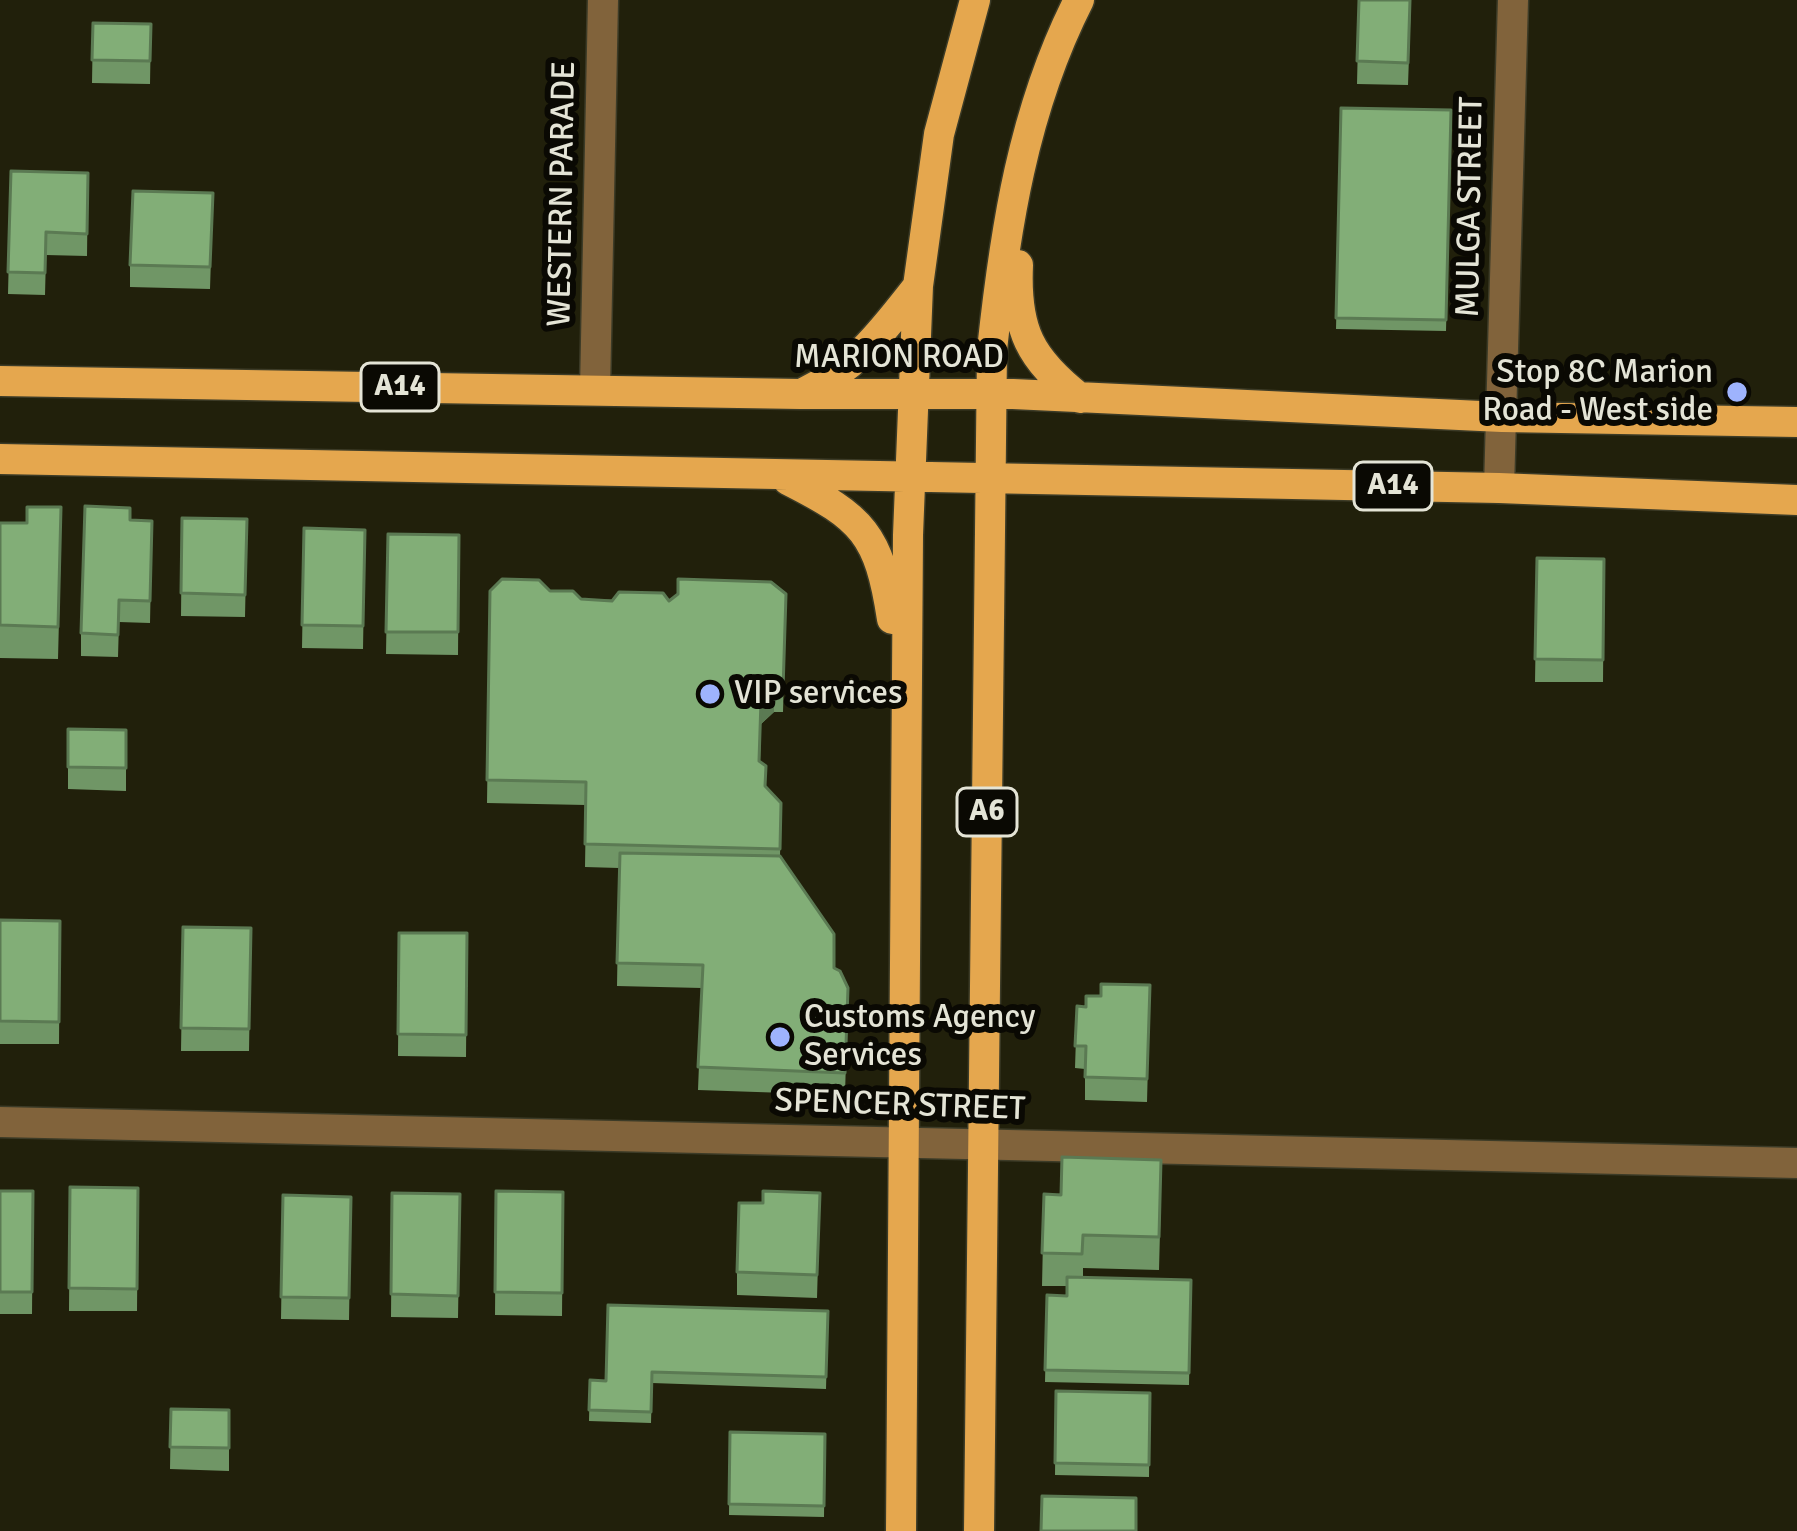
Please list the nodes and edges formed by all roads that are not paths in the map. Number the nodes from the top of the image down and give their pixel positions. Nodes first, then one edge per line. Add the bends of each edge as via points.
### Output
1 (603, 0) edge
2 (975, 0) edge
3 (1079, 0) edge
4 (1513, 0) edge
5 (1025, 136) junction
6 (918, 286) junction
7 (0, 382) edge
8 (595, 390) junction
9 (800, 394) junction
10 (914, 394) junction
11 (991, 394) junction
12 (1080, 398) junction
13 (1502, 417) junction
14 (1797, 422) edge
15 (0, 459) edge
16 (778, 475) junction
17 (910, 478) junction
18 (988, 480) junction
19 (1499, 488) junction
20 (1797, 500) edge
21 (906, 708) junction
22 (0, 1122) edge
23 (903, 1142) junction
24 (986, 1145) junction
25 (1797, 1163) edge
26 (901, 1531) edge
27 (979, 1531) edge

1 - 8 street, WESTERN PARADE
2 - 6 main road via 939,134
3 - 5 main road, A6
4 - 13 street, MULGA STREET
5 - 11 main road, A6 via 1003,251
5 - 12 main road via 1017,296 1023,328 1035,357
6 - 9 main road via 856,361
6 - 10 main road
7 - 8 main road, MARION ROAD / A14
8 - 9 main road, MARION ROAD / A14
9 - 10 main road, MARION ROAD / A14
10 - 11 main road, MARION ROAD / A14
10 - 17 main road
11 - 12 main road, MARION ROAD / A14
11 - 18 main road, A6
12 - 13 main road, MARION ROAD / A14
13 - 14 main road, MARION ROAD / A14
13 - 19 street, MULGA STREET
15 - 16 main road, A14
16 - 17 main road, A14
16 - 21 main road via 859,524 886,577
17 - 18 main road, A14
17 - 21 main road
18 - 19 main road, A14
18 - 24 main road, A6
19 - 20 main road, A14
21 - 23 main road
22 - 23 street, SPENCER STREET
23 - 24 street, SPENCER STREET
23 - 26 main road
24 - 25 street, SPENCER STREET
24 - 27 main road, A6

